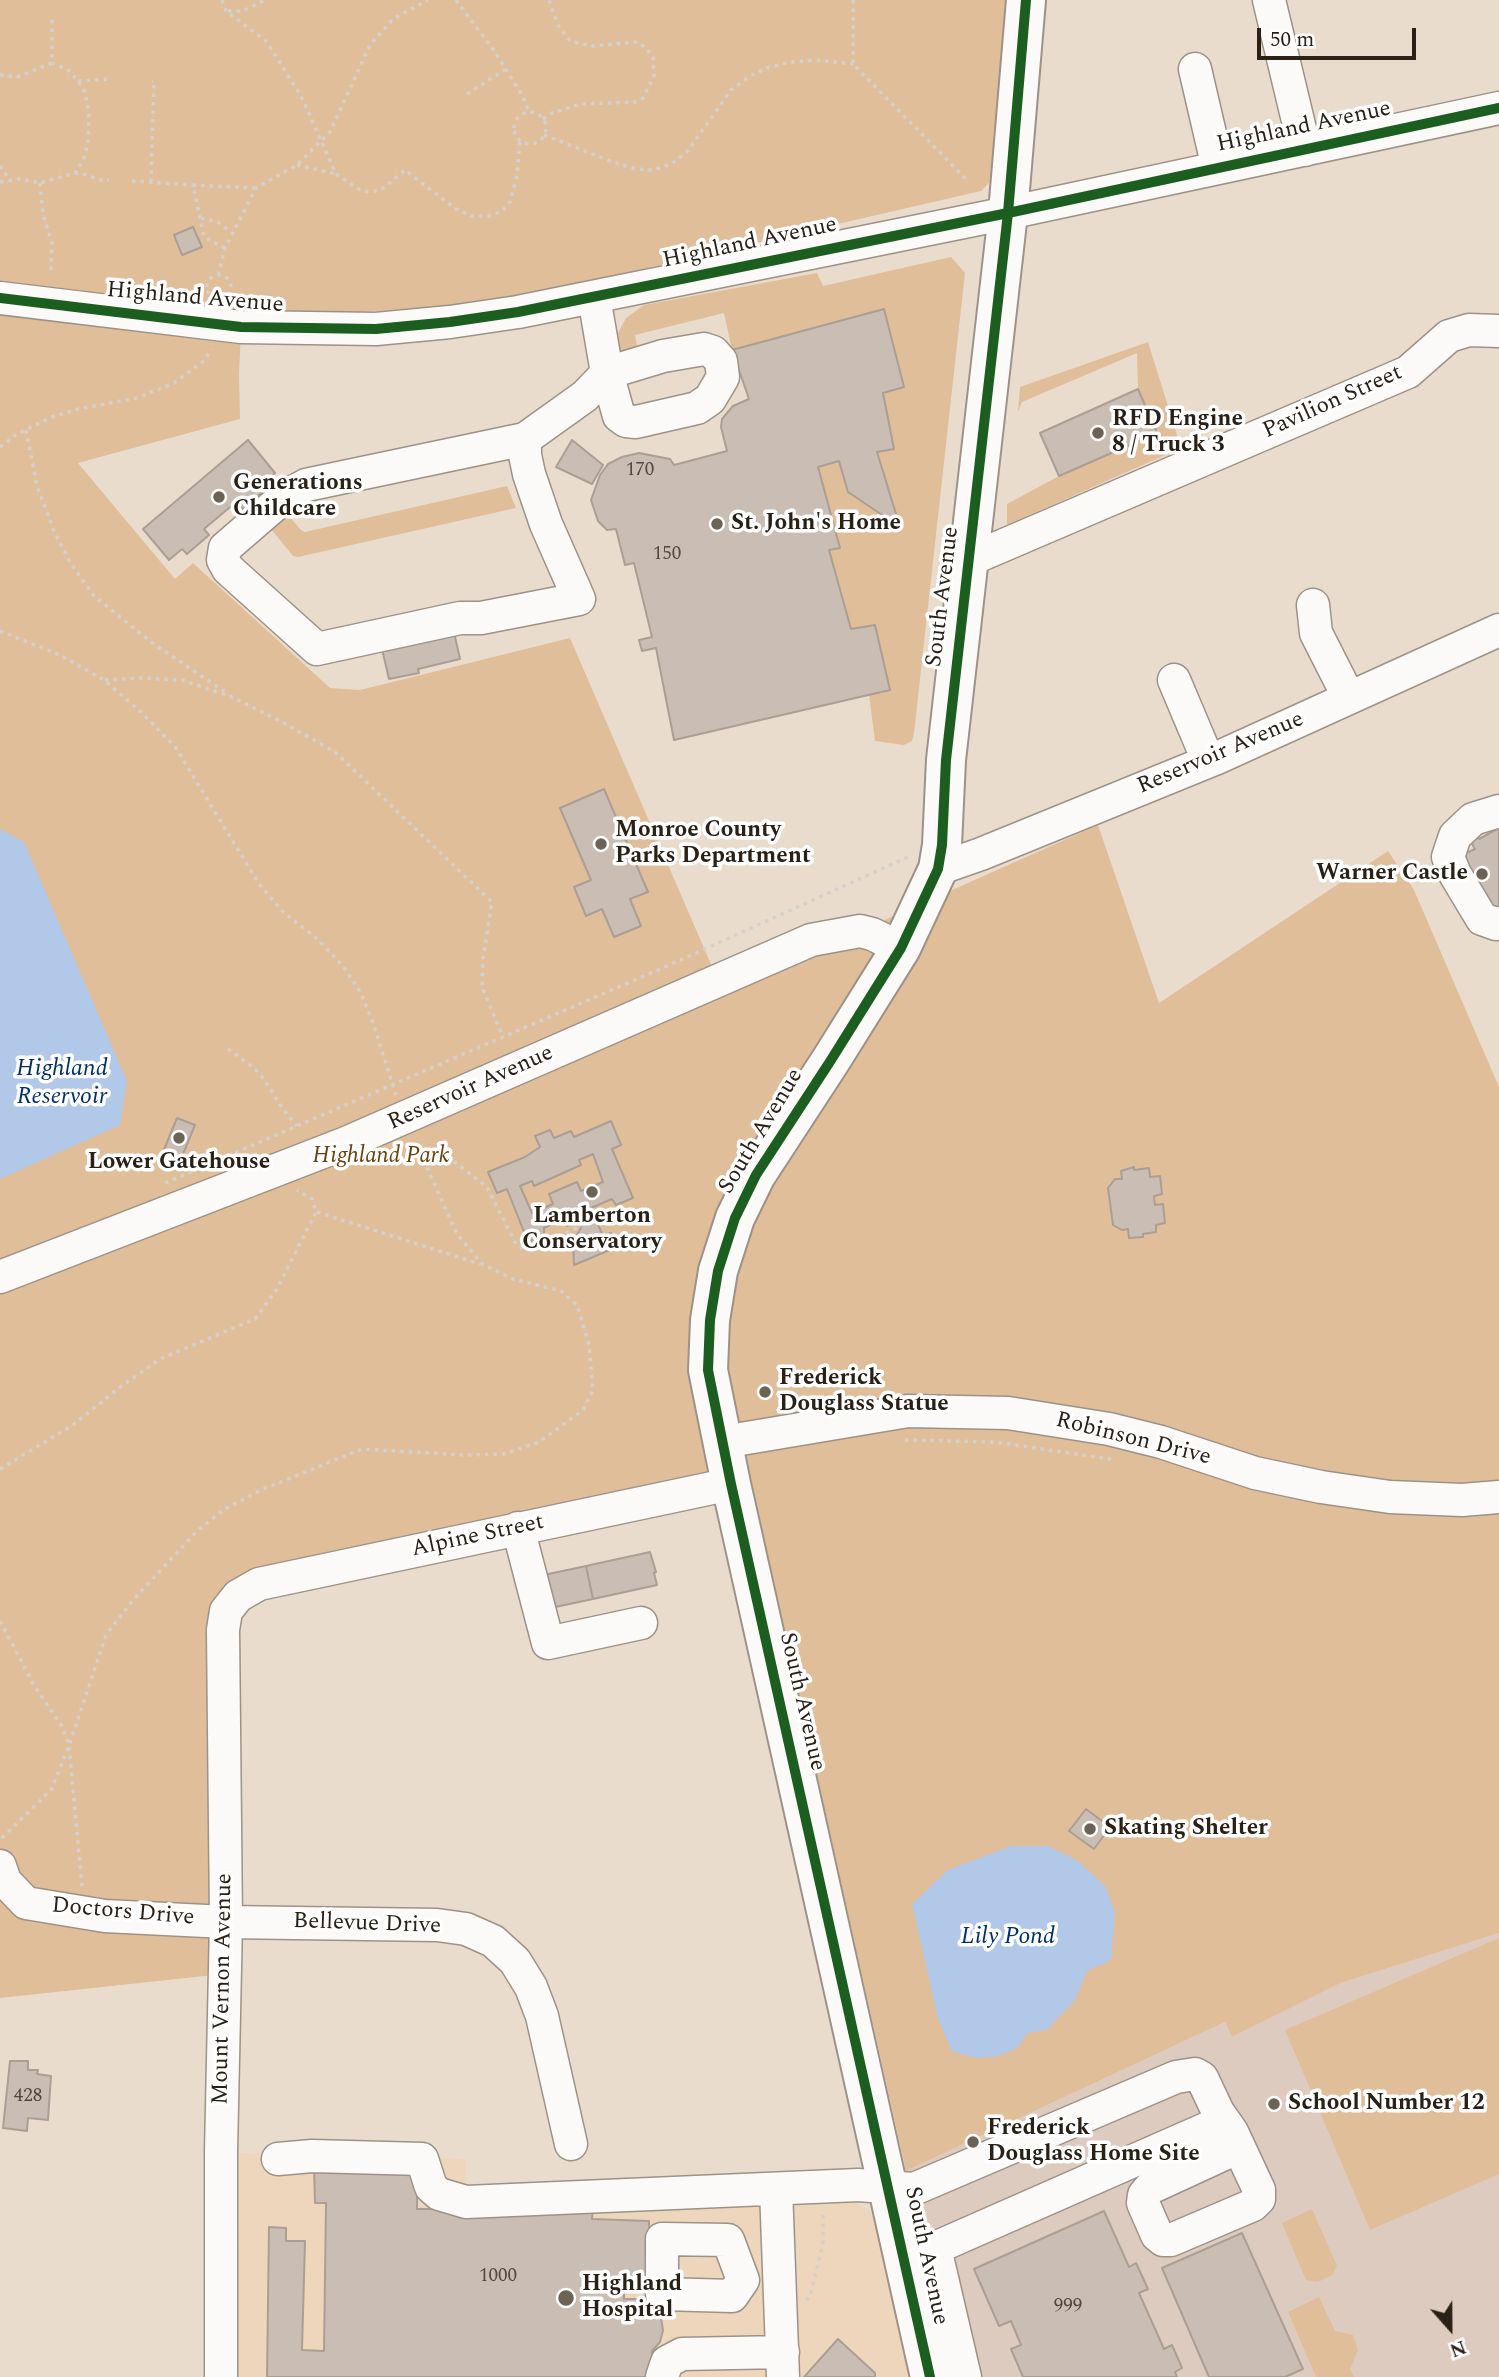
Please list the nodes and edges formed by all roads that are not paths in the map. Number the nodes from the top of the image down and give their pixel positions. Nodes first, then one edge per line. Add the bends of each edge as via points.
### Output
1 (1026, 0) edge
2 (1269, 0) edge
3 (1195, 69) dead end
4 (1499, 108) edge
5 (1305, 149) junction
6 (1218, 168) junction
7 (1008, 213) junction
8 (594, 297) junction
9 (0, 298) edge
10 (1499, 331) edge
11 (525, 439) junction
12 (969, 560) junction
13 (1313, 605) dead end
14 (1499, 630) edge
15 (1174, 680) dead end
16 (1349, 698) junction
17 (1217, 758) junction
18 (1499, 811) edge
19 (923, 863) junction
20 (1499, 923) edge
21 (901, 948) junction
22 (0, 1277) edge
23 (723, 1442) junction
24 (731, 1484) junction
25 (1499, 1497) edge
26 (518, 1528) junction
27 (231, 1604) joint
28 (640, 1623) dead end
29 (1, 1852) edge
30 (226, 1922) junction
31 (571, 2144) dead end
32 (278, 2159) dead end
33 (888, 2188) junction
34 (776, 2189) junction
35 (917, 2246) junction
36 (780, 2276) junction
37 (743, 2280) dead end
38 (783, 2364) edge
39 (714, 2365) edge
40 (221, 2377) edge
41 (662, 2377) edge
42 (930, 2377) edge
43 (965, 2377) edge

1 - 7 main road, South Avenue
2 - 5 street
3 - 6 street
4 - 5 street, Highland Avenue
5 - 6 street, Highland Avenue
6 - 7 street, Highland Avenue
7 - 8 street, Highland Avenue
7 - 12 main road, South Avenue
8 - 9 street, Highland Avenue via 450,322 376,329 241,327
8 - 11 street via 607,373 585,396
10 - 12 street, Pavilion Street via 1469,330 1449,336 1408,372
11 - 11 street via 306,485 284,497 225,548 223,559 228,569 317,649 460,618 579,599 529,474
12 - 19 main road, South Avenue via 946,760 943,845
13 - 16 street via 1316,633
14 - 16 street, Reservoir Avenue
15 - 17 street via 1204,751
16 - 17 street, Reservoir Avenue
17 - 19 street, Reservoir Avenue via 981,854
18 - 20 street via 1474,819 1455,836 1448,857 1482,919
19 - 21 main road, South Avenue
21 - 22 street, Reservoir Avenue via 860,931 811,940 346,1143
21 - 23 main road, South Avenue via 756,1175 735,1218 718,1271 710,1320 709,1370
23 - 24 main road, South Avenue
23 - 25 street, Robinson Drive via 908,1411 1008,1413 1109,1429 1255,1473 1321,1487 1390,1497
24 - 26 street, Alpine Street
24 - 33 main road, South Avenue
26 - 27 street, Alpine Street via 259,1584
26 - 28 street via 548,1643
27 - 30 street, Mount Vernon Avenue via 223,1620
29 - 30 street, Doctors Drive via 5,1881 26,1903 105,1916
30 - 31 street, Bellevue Drive via 437,1925 466,1929 492,1941 514,1961 539,2007
30 - 40 street, Mount Vernon Avenue
32 - 34 street via 422,2159 431,2187 466,2202
33 - 34 street
33 - 35 main road, South Avenue
33 - 35 street via 914,2189 1185,2074 1202,2078 1232,2134
34 - 36 street
35 - 42 main road, South Avenue
35 - 43 street
36 - 37 street
36 - 38 street
38 - 39 street
39 - 41 street via 682,2354 667,2362

